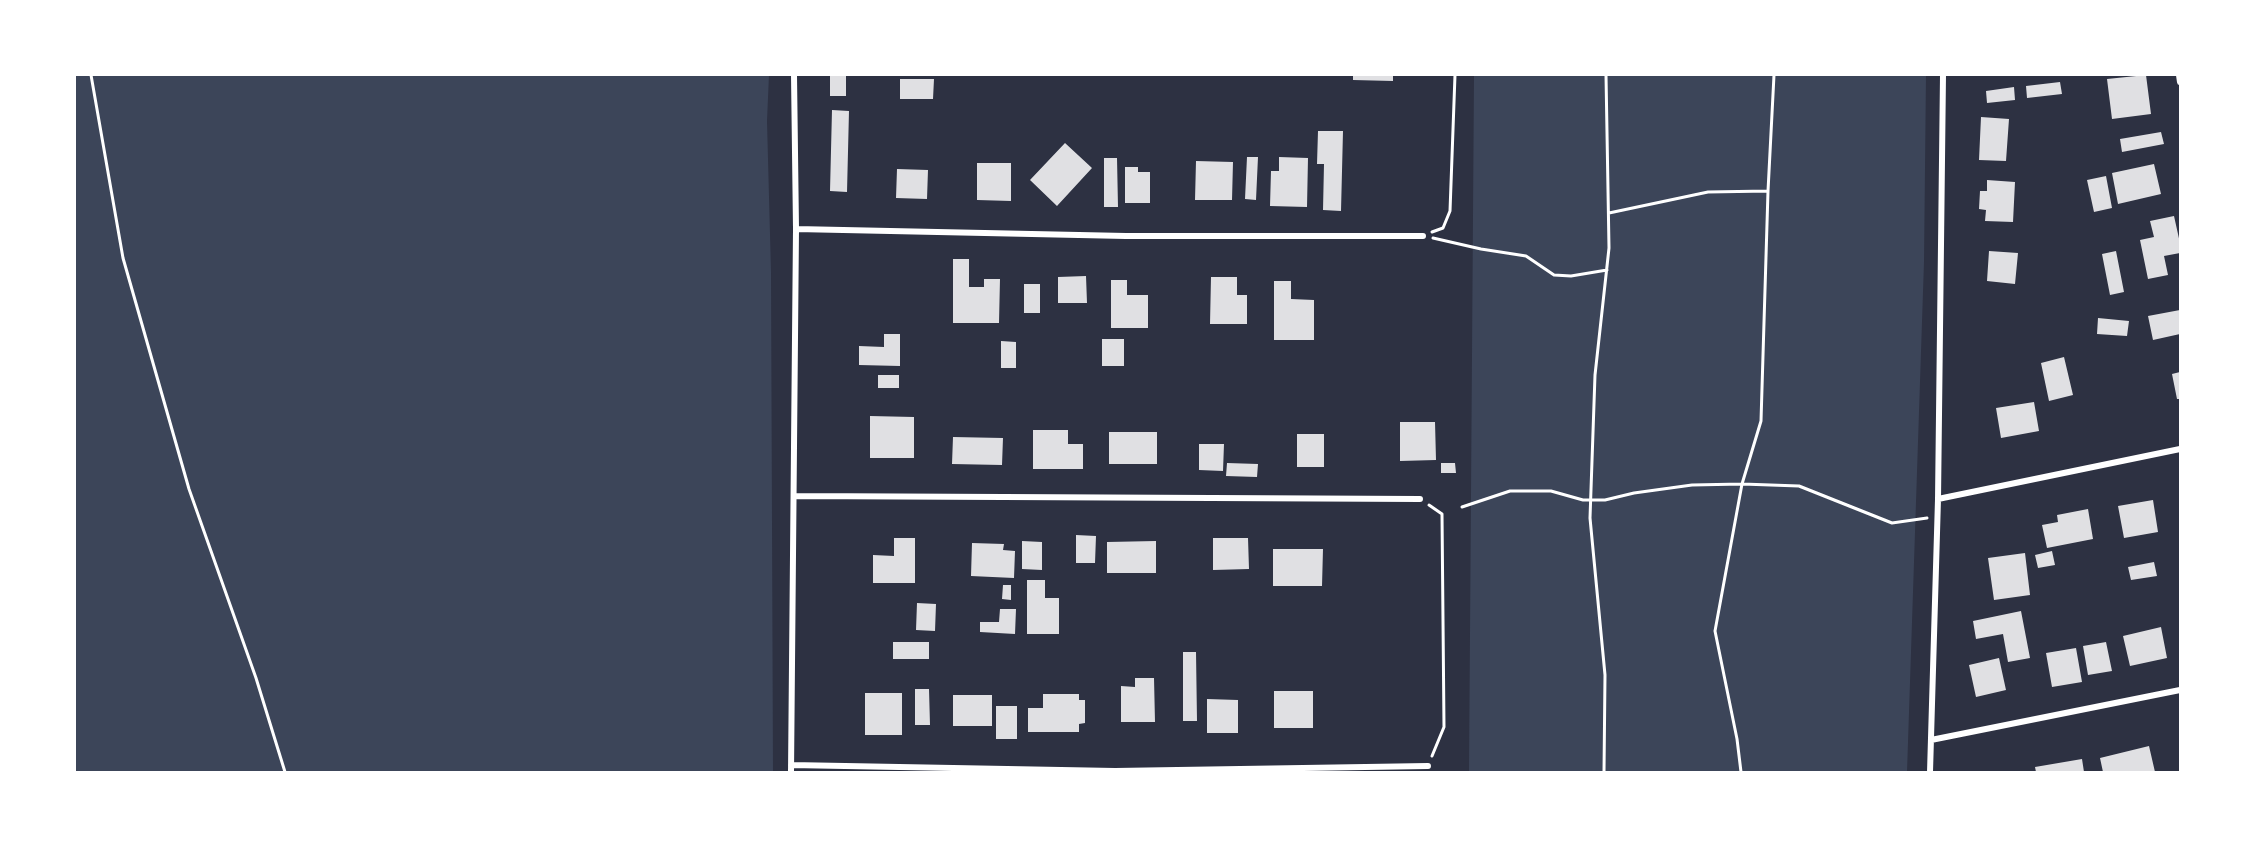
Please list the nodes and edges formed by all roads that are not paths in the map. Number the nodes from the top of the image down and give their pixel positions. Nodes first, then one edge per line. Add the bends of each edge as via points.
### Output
1 (794, 75) edge
2 (1943, 75) edge
3 (2179, 75) edge
4 (2180, 82) edge
5 (796, 229) junction
6 (1423, 236) road end
7 (2180, 449) edge
8 (795, 496) junction
9 (1420, 499) road end
10 (1938, 499) junction
11 (2180, 690) edge
12 (1931, 740) junction
13 (1428, 766) road end
14 (791, 769) edge
15 (1930, 772) edge

1 - 5 street
2 - 10 street
3 - 4 street
5 - 6 street via 1126,236
5 - 8 street
7 - 10 street
8 - 9 street
8 - 14 street
10 - 12 street
11 - 12 street
12 - 15 street
13 - 14 street via 1115,771

